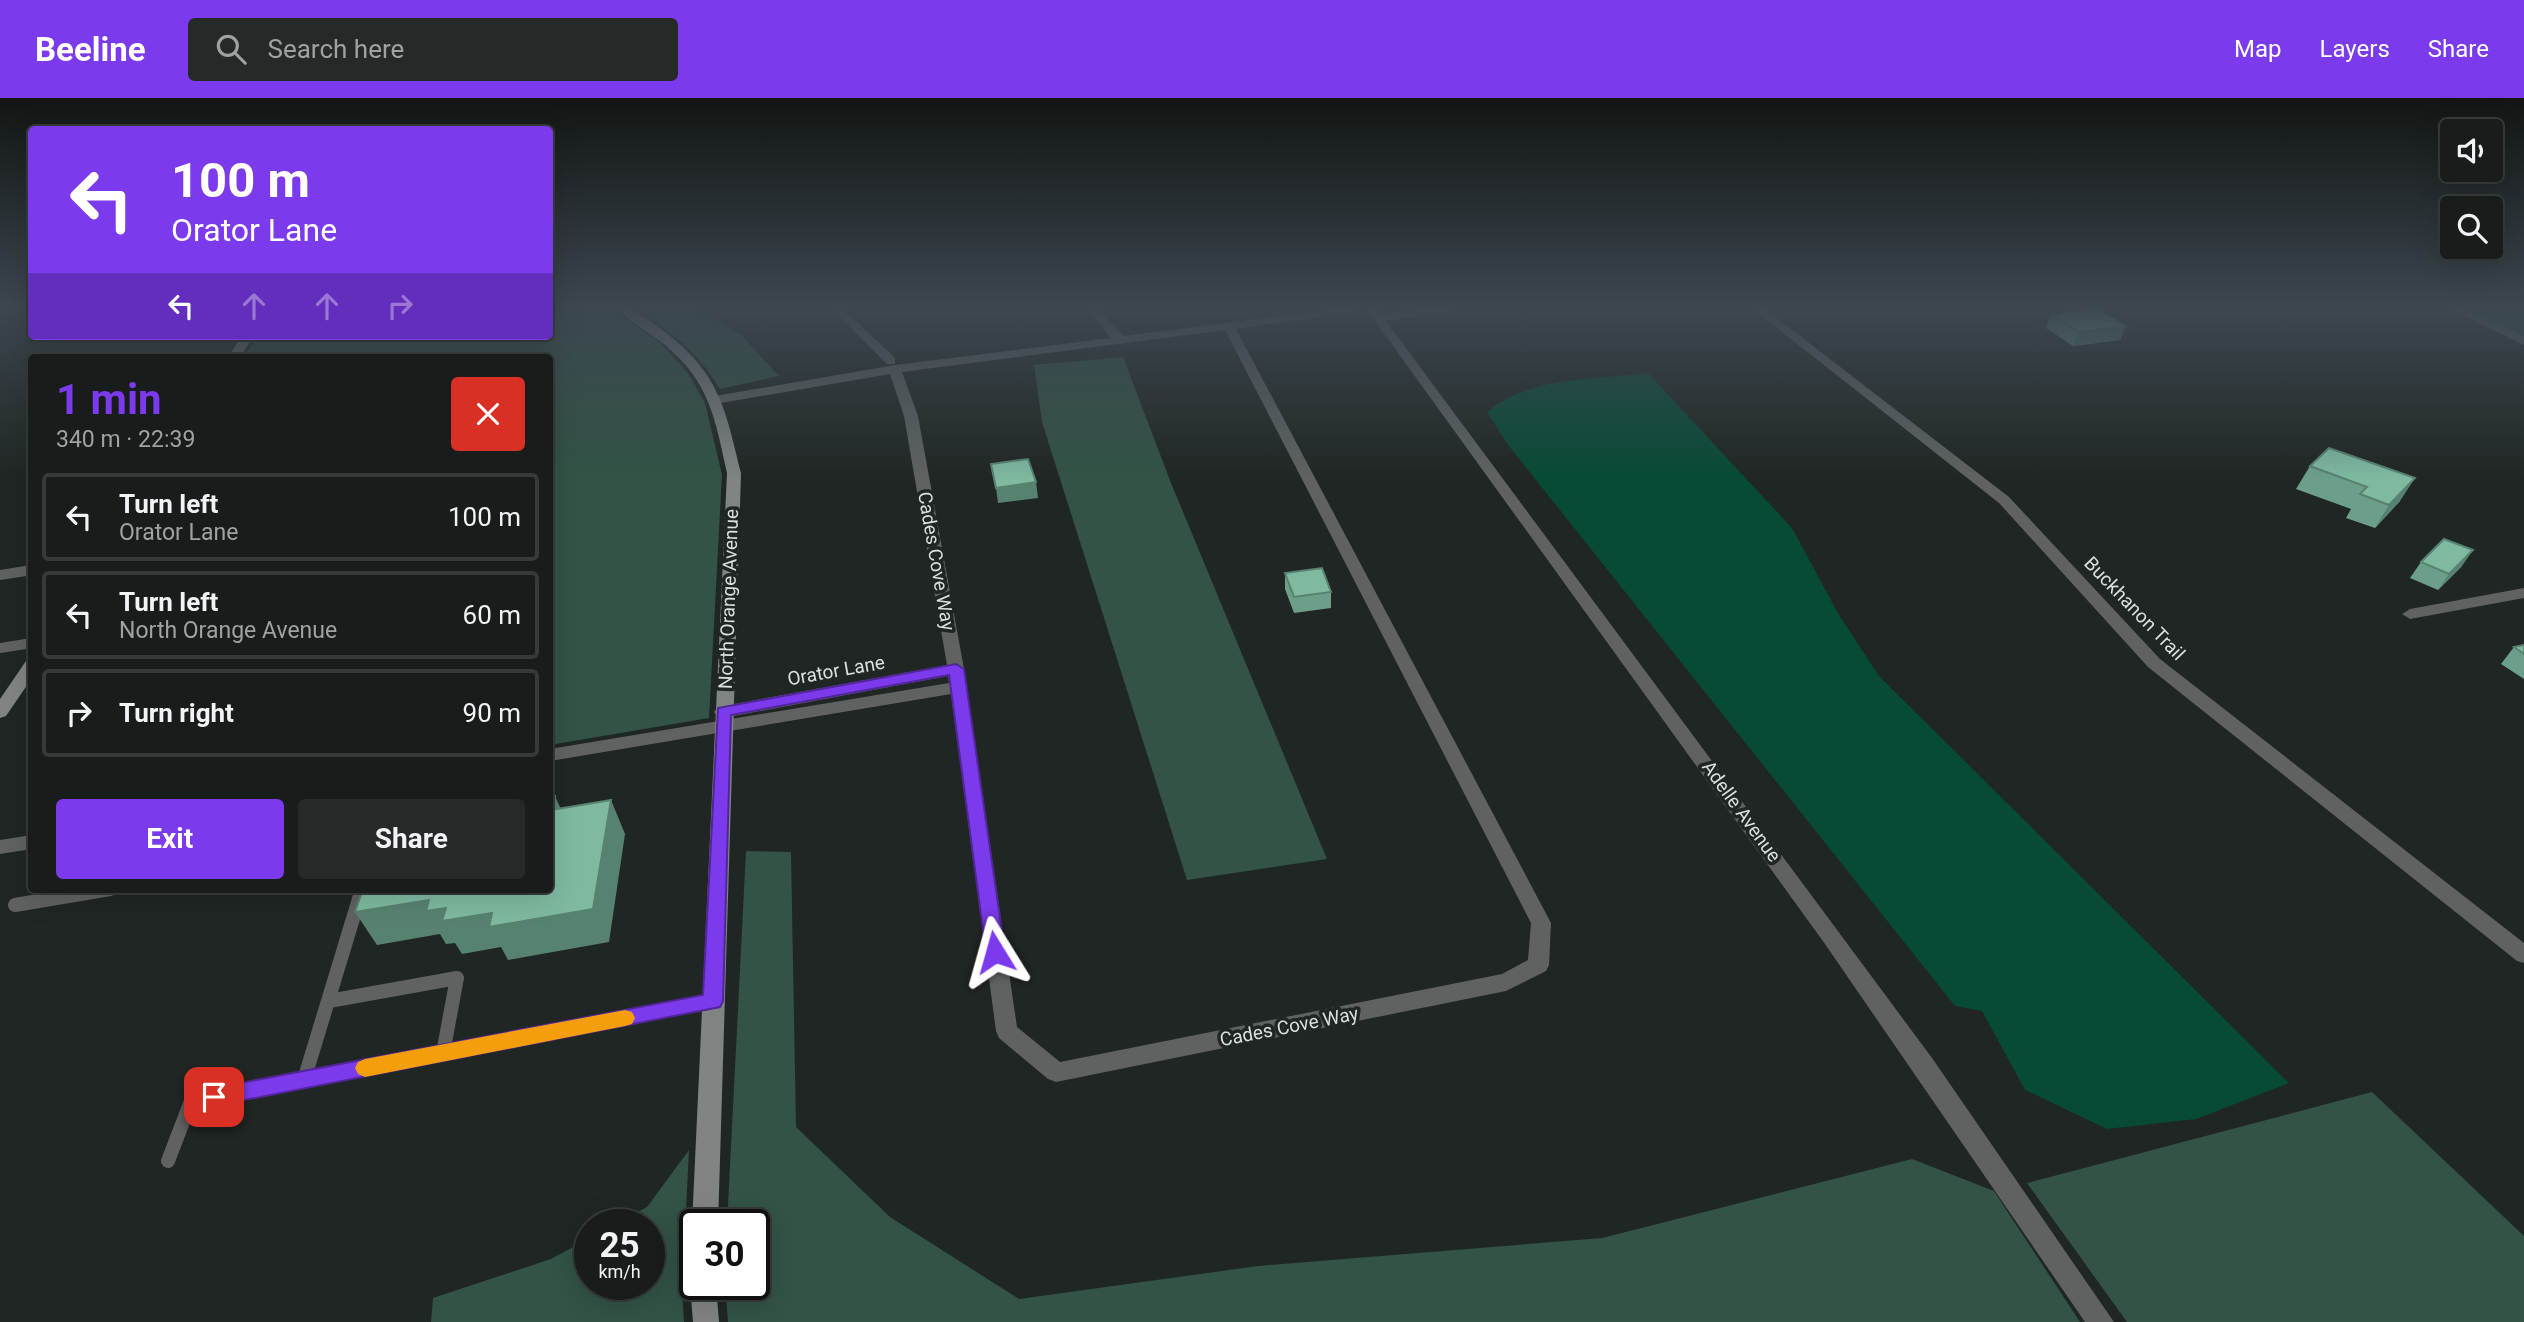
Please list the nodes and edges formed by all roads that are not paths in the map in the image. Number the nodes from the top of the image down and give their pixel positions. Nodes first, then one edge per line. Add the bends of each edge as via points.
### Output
1 (694, 366) edge
2 (887, 366) edge
3 (893, 366) edge
4 (1250, 366) edge
5 (1411, 366) edge
6 (1832, 366) edge
7 (714, 398) junction
8 (28, 571) edge
9 (0, 575) edge
10 (2524, 593) edge
11 (2410, 614) dead end
12 (28, 644) edge
13 (0, 648) edge
14 (28, 671) edge
15 (957, 678) junction
16 (0, 712) edge
17 (723, 719) junction
18 (553, 754) edge
19 (28, 843) edge
20 (0, 847) edge
21 (86, 893) edge
22 (361, 893) edge
23 (15, 905) dead end
24 (2524, 955) edge
25 (329, 1001) junction
26 (713, 1001) junction
27 (443, 1053) junction
28 (304, 1080) junction
29 (168, 1161) dead end
30 (706, 1209) edge
31 (704, 1300) edge
32 (706, 1322) edge
33 (2101, 1322) edge

1 - 7 street, North Orange Avenue
2 - 7 street
3 - 15 street, Cades Cove Way via 911,416
4 - 15 street, Cades Cove Way via 1541,923 1538,965 1506,982 1056,1072 1007,1031
5 - 33 street, Adelle Avenue via 1778,860 2003,1175
6 - 24 street, Buckhanon Trail via 2004,500 2154,663
7 - 17 street, North Orange Avenue via 733,473
8 - 9 lane
10 - 11 street
12 - 13 lane
14 - 16 street
15 - 17 street, Orator Lane
17 - 18 street, Orator Lane
17 - 26 street, North Orange Avenue
19 - 20 street
21 - 23 lane
22 - 25 lane
25 - 27 lane via 457,978
25 - 28 lane
26 - 27 lane
26 - 30 street, North Orange Avenue
27 - 28 lane
28 - 29 lane via 191,1101
31 - 32 street

